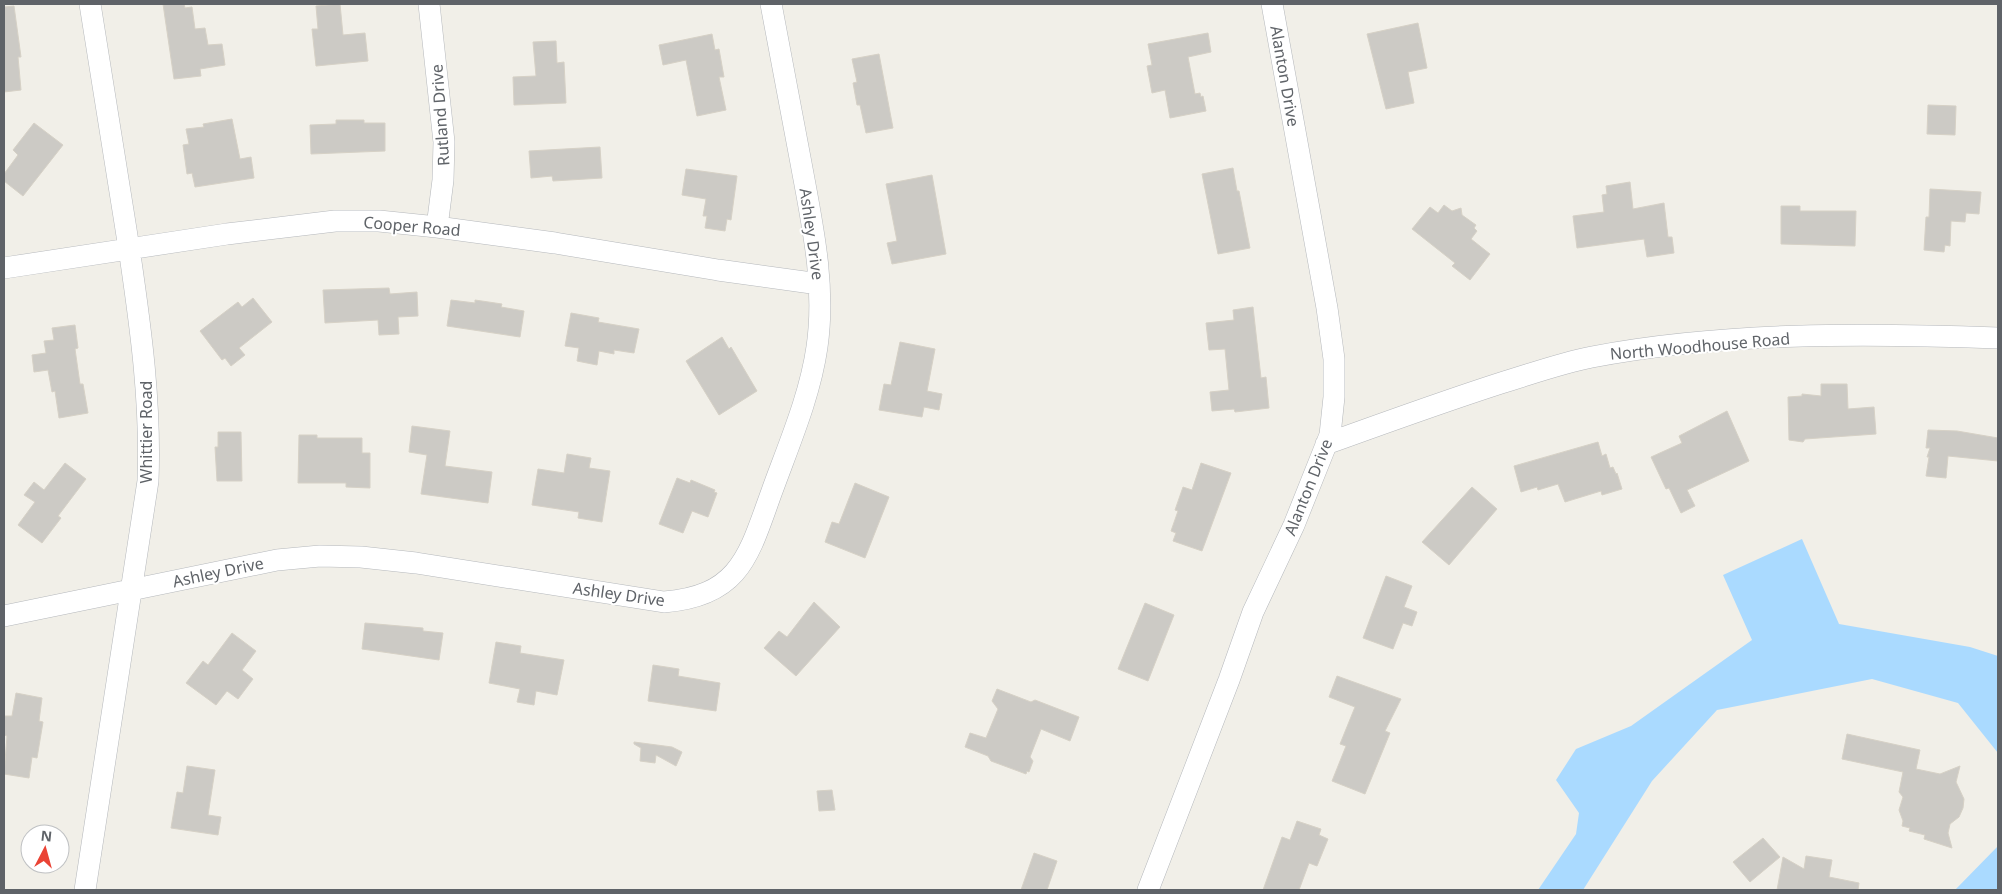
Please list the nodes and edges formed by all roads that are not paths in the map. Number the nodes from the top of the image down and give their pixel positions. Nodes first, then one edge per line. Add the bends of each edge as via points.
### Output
1 (90, 4) edge
2 (429, 4) edge
3 (771, 4) edge
4 (1272, 4) edge
5 (437, 227) junction
6 (129, 249) junction
7 (4, 268) edge
8 (819, 284) junction
9 (1998, 338) edge
10 (1326, 444) junction
11 (132, 590) junction
12 (4, 616) edge
13 (85, 890) edge
14 (1148, 890) edge

1 - 6 street, Whittier Road
2 - 5 street, Rutland Drive via 444,142
3 - 8 street, Ashley Drive via 814,234
4 - 10 street, Alanton Drive via 1334,359 1334,397
5 - 6 street, Cooper Road via 379,221 335,222
5 - 8 street, Cooper Road
6 - 7 street, Cooper Road
6 - 11 street, Whittier Road via 142,343 149,442 148,481
8 - 11 street, Ashley Drive via 817,346 810,384 757,534 737,572 702,596 664,602 416,563 320,556 277,560
9 - 10 street, North Woodhouse Road via 1856,335 1752,339 1591,357 1427,407
10 - 14 street, Alanton Drive via 1294,525 1253,612
11 - 12 street, Ashley Drive
11 - 13 street, Whittier Road

